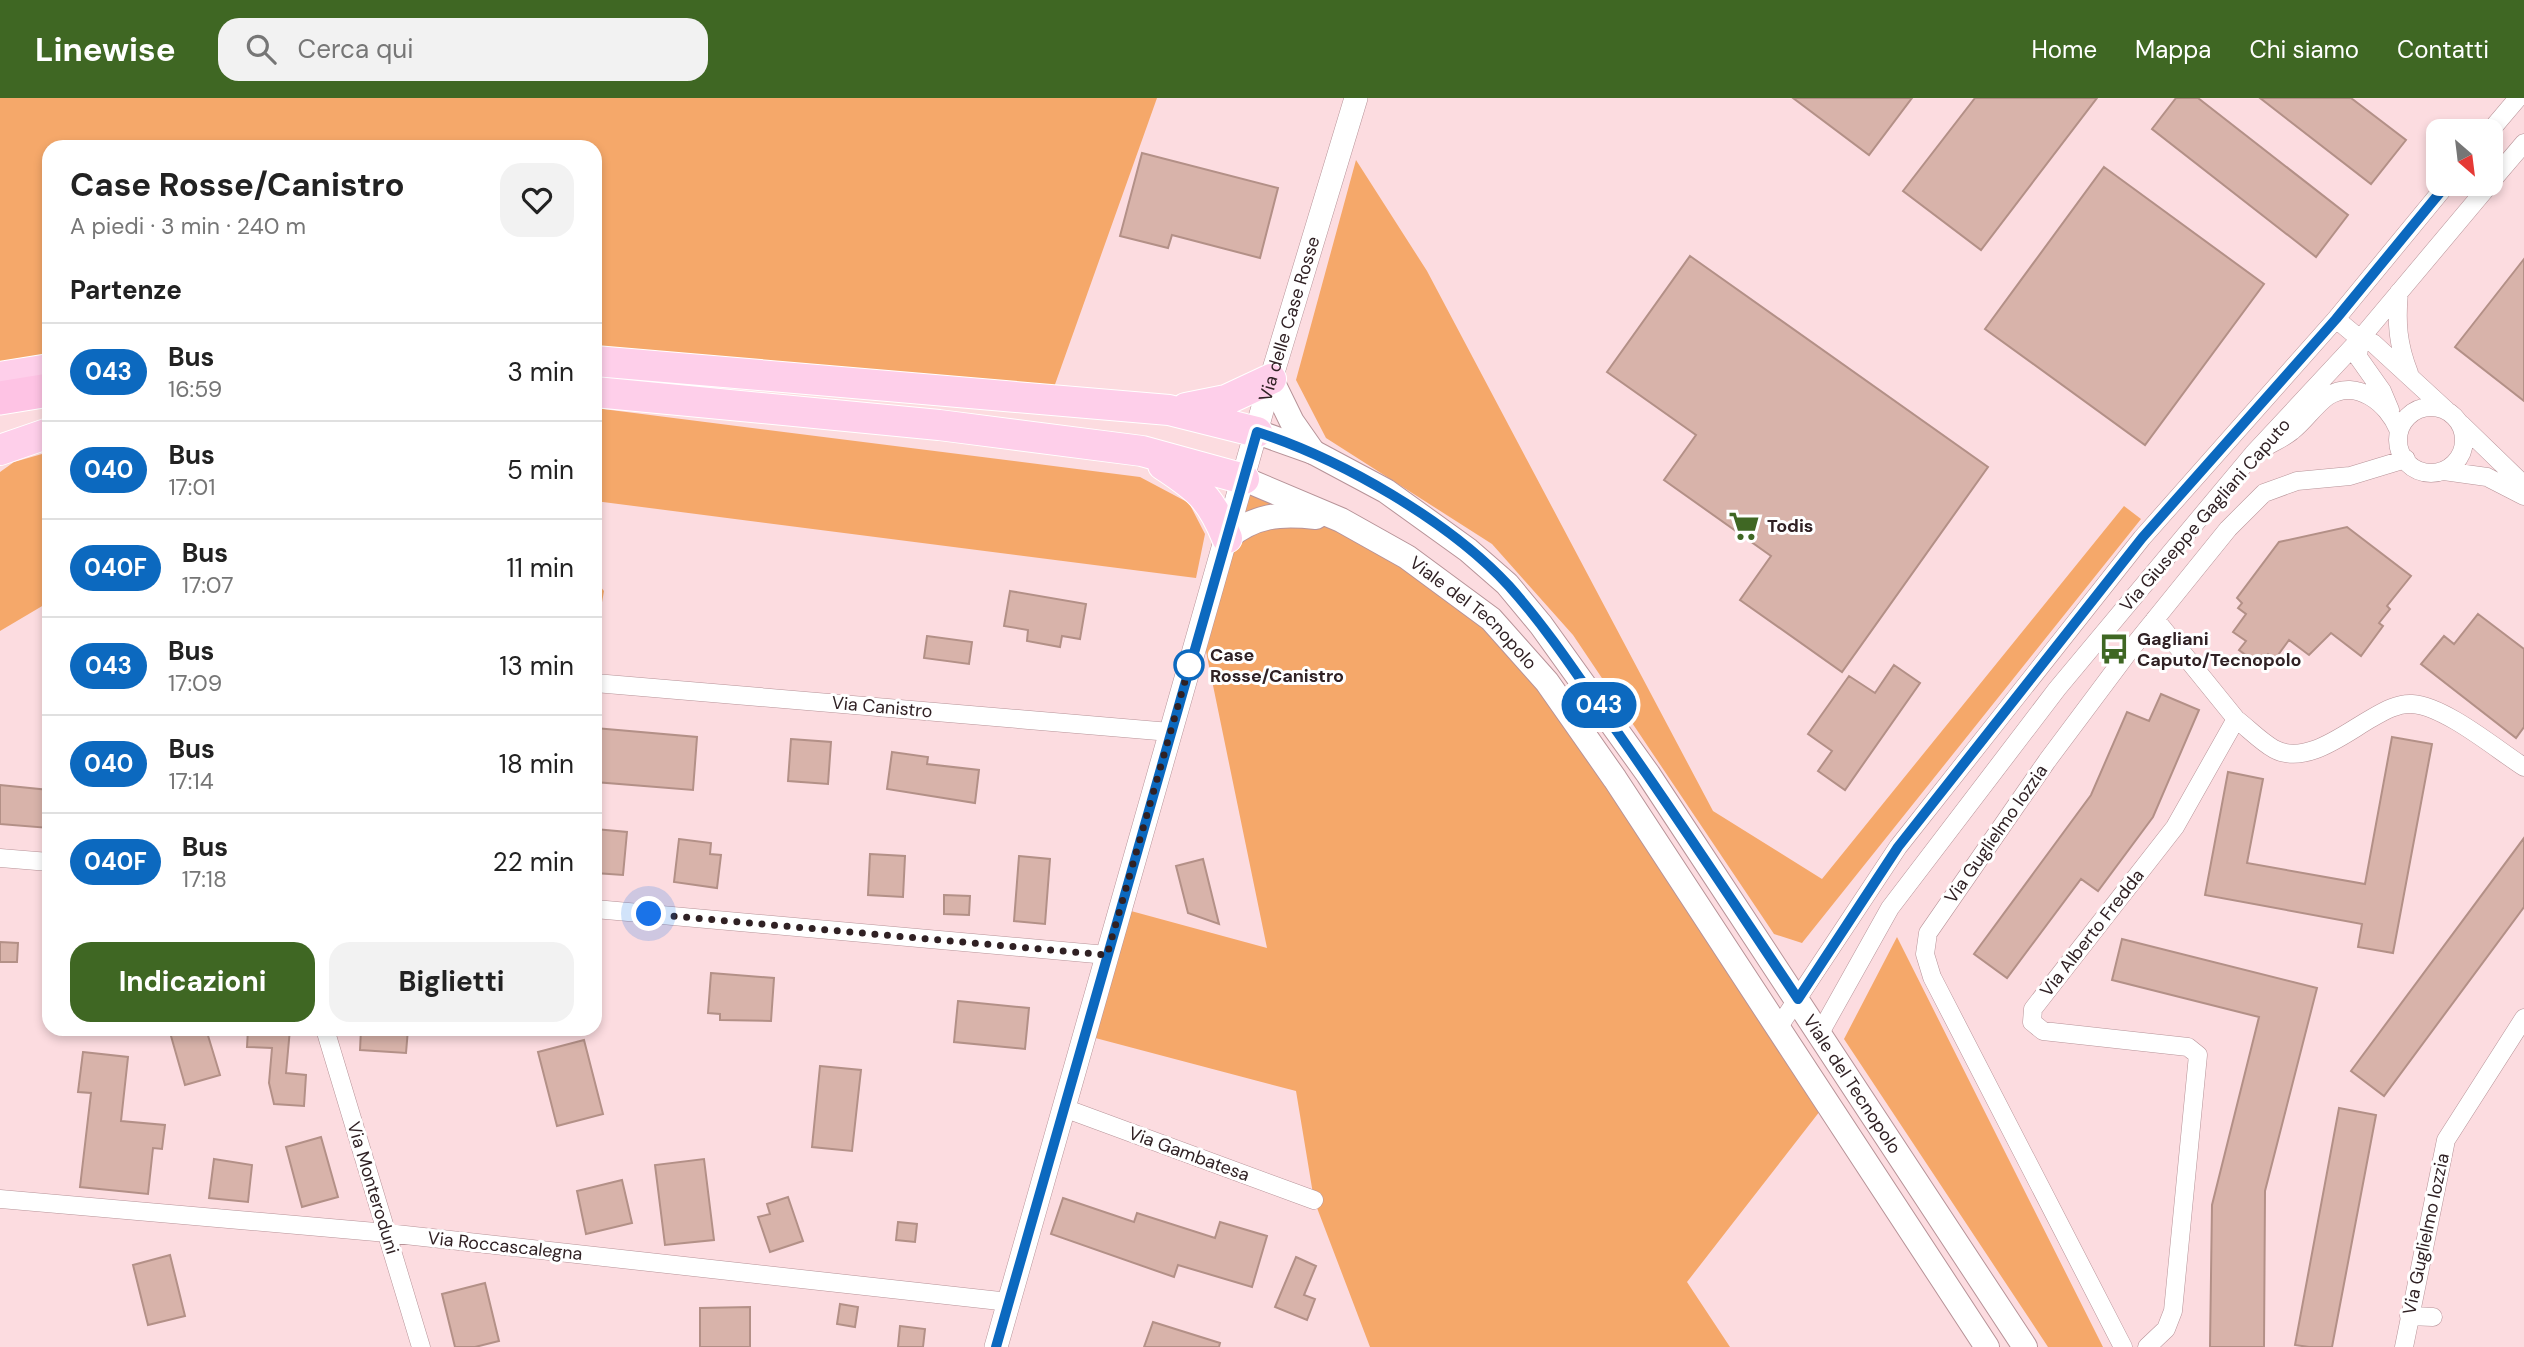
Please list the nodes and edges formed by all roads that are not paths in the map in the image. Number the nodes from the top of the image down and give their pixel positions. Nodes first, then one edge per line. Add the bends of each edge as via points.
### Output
1 (1356, 98) edge
2 (2518, 98) edge
3 (2500, 119) edge
4 (2524, 143) edge
5 (2503, 168) edge
6 (2437, 196) edge
7 (2479, 196) edge
8 (2399, 292) junction
9 (2336, 319) junction
10 (2360, 339) junction
11 (602, 362) edge
12 (42, 370) edge
13 (0, 377) edge
14 (2410, 377) junction
15 (1271, 379) junction
16 (42, 391) edge
17 (602, 393) edge
18 (0, 398) edge
19 (1169, 410) junction
20 (2391, 411) junction
21 (2450, 414) junction
22 (2398, 429) junction
23 (1257, 432) junction
24 (42, 435) edge
25 (0, 450) edge
26 (1142, 451) junction
27 (1313, 452) junction
28 (2253, 454) junction
29 (2406, 459) junction
30 (2444, 471) junction
31 (1244, 479) junction
32 (2524, 485) edge
33 (2524, 496) edge
34 (1341, 520) junction
35 (1227, 538) junction
36 (2155, 619) junction
37 (602, 684) edge
38 (2236, 719) junction
39 (1170, 732) junction
40 (2524, 767) edge
41 (0, 858) edge
42 (42, 861) edge
43 (602, 910) edge
44 (1107, 955) junction
45 (1798, 999) junction
46 (2524, 1018) edge
47 (1778, 1028) junction
48 (1821, 1033) junction
49 (327, 1036) edge
50 (1064, 1108) junction
51 (0, 1199) edge
52 (1314, 1200) dead end
53 (387, 1233) junction
54 (1009, 1302) junction
55 (2409, 1316) junction
56 (2434, 1317) dead end
57 (421, 1347) edge
58 (996, 1347) edge
59 (1987, 1347) edge
60 (2025, 1347) edge
61 (2123, 1347) edge
62 (2147, 1347) edge
63 (2404, 1347) edge

1 - 15 street, Via delle Case Rosse
2 - 3 street
4 - 5 street, Via Giuseppe Gagliani Caputo
6 - 9 street, Via Giuseppe Gagliani Caputo
7 - 8 street, Via Giuseppe Gagliani Caputo
8 - 10 street, Via Giuseppe Gagliani Caputo
8 - 14 street via 2399,347
9 - 10 street
9 - 45 street, Via Giuseppe Gagliani Caputo via 2142,538 1898,847
10 - 14 street via 2373,342
10 - 20 street via 2358,357
10 - 28 street, Via Giuseppe Gagliani Caputo
11 - 19 highway
12 - 13 highway
14 - 21 street
15 - 19 highway via 1226,400
15 - 23 street, Via delle Case Rosse
15 - 27 main road
16 - 18 highway
17 - 26 highway via 939,425
19 - 23 highway
20 - 22 street
20 - 28 street via 2369,395 2348,390 2329,396 2291,432
21 - 22 street via 2435,406 2424,407 2402,420
21 - 30 street via 2465,440 2464,454
21 - 32 street
22 - 29 street via 2396,439
23 - 27 main road, Viale del Tecnopolo
23 - 31 street, Via delle Case Rosse
24 - 25 highway
26 - 31 highway
26 - 35 highway via 1198,488 1216,512
27 - 45 main road, Viale del Tecnopolo via 1386,491 1507,584 1648,774
28 - 48 street, Via Giuseppe Gagliani Caputo via 1972,798 1890,908
29 - 30 street via 2425,472
29 - 36 street, Via Guglielmo Iozzia via 2350,476 2297,481 2264,493
30 - 33 street via 2487,477
31 - 34 main road, Viale del Tecnopolo
31 - 35 street, Via delle Case Rosse
34 - 35 main road via 1270,515
34 - 47 main road, Viale del Tecnopolo via 1458,591 1491,619 1547,682
35 - 39 street, Via delle Case Rosse
36 - 38 street
36 - 61 street, Via Guglielmo Iozzia via 1931,926 1925,947 1932,977
37 - 39 street, Via Canistro
38 - 40 street via 2273,748 2295,754 2319,748 2389,708 2420,705 2451,719
38 - 62 street, Via Alberto Fredda via 2175,827 2031,1015 2043,1031 2188,1047 2199,1055 2173,1311 2166,1329
39 - 44 street, Via delle Case Rosse
41 - 42 street
43 - 44 street
44 - 50 street, Via delle Case Rosse
45 - 47 street, Via Giuseppe Gagliani Caputo
45 - 48 main road, Viale del Tecnopolo
46 - 55 street, Via Guglielmo Iozzia via 2446,1140
47 - 59 main road, Viale del Tecnopolo
48 - 60 main road, Viale del Tecnopolo
49 - 53 street, Via Monteroduni
50 - 52 street, Via Gambatesa
50 - 54 street, Via delle Case Rosse
51 - 53 street, Via Roccascalegna
53 - 54 street, Via Roccascalegna
53 - 57 street, Via Monteroduni
54 - 58 street, Via delle Case Rosse
55 - 56 street
55 - 63 street, Via Guglielmo Iozzia

